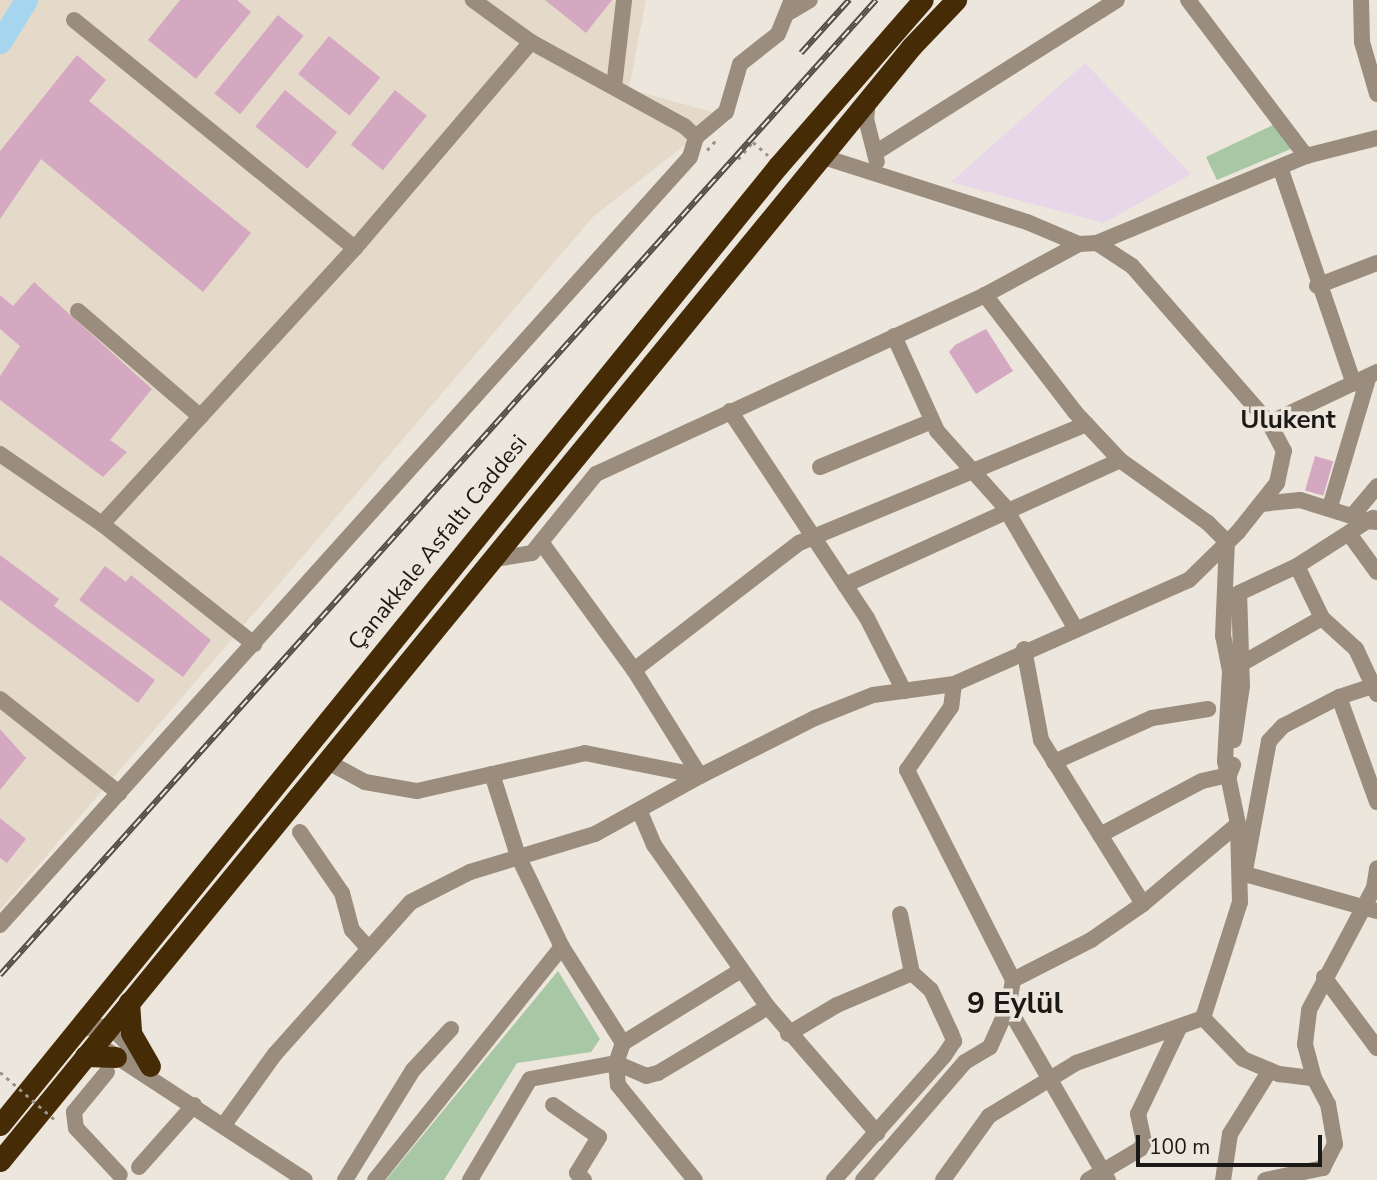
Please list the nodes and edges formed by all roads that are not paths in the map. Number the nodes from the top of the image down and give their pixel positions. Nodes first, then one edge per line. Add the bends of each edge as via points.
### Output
1 (473, 0) edge
2 (624, 0) edge
3 (810, 0) edge
4 (923, 0) edge
5 (956, 0) edge
6 (1117, 0) edge
7 (1188, 0) edge
8 (1361, 0) edge
9 (791, 6) edge
10 (75, 20) dead end
11 (531, 42) junction
12 (614, 87) junction
13 (1377, 94) edge
14 (867, 101) junction
15 (696, 137) junction
16 (1377, 138) edge
17 (875, 153) junction
18 (1306, 156) junction
19 (822, 157) junction
20 (1280, 167) junction
21 (880, 174) junction
22 (1097, 243) junction
23 (1079, 244) junction
24 (355, 248) junction
25 (1377, 263) edge
26 (1317, 286) junction
27 (985, 295) junction
28 (78, 311) dead end
29 (894, 337) junction
30 (1366, 378) edge
31 (730, 411) junction
32 (201, 417) junction
33 (932, 421) junction
34 (1269, 423) junction
35 (1086, 424) junction
36 (0, 454) edge
37 (1120, 460) junction
38 (820, 467) dead end
39 (972, 471) junction
40 (1377, 486) edge
41 (1261, 504) junction
42 (1330, 507) junction
43 (1007, 511) junction
44 (1369, 519) edge
45 (102, 524) junction
46 (1350, 535) junction
47 (814, 538) junction
48 (541, 542) junction
49 (1227, 542) junction
50 (495, 559) junction
51 (1297, 566) junction
52 (1377, 572) edge
53 (845, 585) junction
54 (1322, 618) junction
55 (1076, 629) junction
56 (254, 644) junction
57 (1024, 649) junction
58 (1241, 664) junction
59 (634, 670) junction
60 (954, 684) junction
61 (1375, 689) edge
62 (904, 691) junction
63 (1339, 697) junction
64 (0, 699) edge
65 (1208, 709) dead end
66 (328, 762) junction
67 (1054, 762) junction
68 (492, 774) junction
69 (1229, 775) junction
70 (700, 776) junction
71 (120, 793) junction
72 (1377, 802) edge
73 (640, 812) junction
74 (1238, 824) junction
75 (300, 832) dead end
76 (1100, 835) junction
77 (518, 856) junction
78 (1377, 868) edge
79 (1245, 874) junction
80 (1240, 902) junction
81 (1143, 904) junction
82 (1371, 909) edge
83 (900, 914) dead end
84 (0, 925) edge
85 (562, 947) junction
86 (368, 948) junction
87 (741, 970) junction
88 (912, 973) junction
89 (1324, 977) junction
90 (1013, 980) junction
91 (129, 1002) junction
92 (768, 1007) junction
93 (1008, 1007) junction
94 (1203, 1018) junction
95 (1179, 1028) junction
96 (77, 1029) junction
97 (452, 1029) dead end
98 (788, 1034) junction
99 (97, 1042) junction
100 (623, 1043) junction
101 (1377, 1048) edge
102 (616, 1063) junction
103 (112, 1065) junction
104 (150, 1066) junction
105 (1270, 1070) junction
106 (1314, 1078) junction
107 (1050, 1079) junction
108 (552, 1104) dead end
109 (194, 1105) junction
110 (0, 1125) edge
111 (223, 1126) junction
112 (877, 1133) junction
113 (0, 1161) edge
114 (143, 1174) edge
115 (1100, 1177) edge
116 (120, 1178) edge
117 (301, 1179) edge
118 (345, 1180) edge
119 (375, 1180) edge
120 (470, 1180) edge
121 (583, 1180) edge
122 (695, 1180) edge
123 (834, 1180) edge
124 (863, 1180) edge
125 (943, 1180) edge
126 (1223, 1180) edge
127 (1265, 1180) edge

1 - 11 street
2 - 12 street
3 - 9 street
4 - 96 highway, Çanakkale Asfaltı Caddesi via 778,166
5 - 14 highway
6 - 17 street
7 - 18 street
8 - 13 street via 1362,41
9 - 15 street via 778,34 740,64 726,112
10 - 24 street
11 - 12 street
11 - 24 street
12 - 15 street
14 - 17 street via 866,119
14 - 19 highway
15 - 56 street via 691,157 626,233
16 - 18 street
17 - 21 street
18 - 20 street
19 - 21 street
19 - 50 highway
20 - 22 street
20 - 26 street
21 - 23 street
22 - 23 street
22 - 34 street via 1132,266
23 - 27 street
24 - 32 street
25 - 26 street
26 - 30 street
27 - 29 street
27 - 35 street
28 - 32 street
29 - 31 street
29 - 33 street
30 - 34 street
30 - 42 street
31 - 47 street
31 - 48 street via 596,474
32 - 45 street
33 - 38 street
33 - 39 street
34 - 41 street via 1284,451 1277,483
35 - 37 street
35 - 39 street
36 - 45 street
37 - 43 street
37 - 49 street via 1208,523
39 - 43 street
39 - 47 street
40 - 44 street
41 - 42 street via 1300,500
41 - 49 street
42 - 44 street
43 - 53 street
43 - 55 street
44 - 46 street
45 - 56 street
46 - 51 street
46 - 52 street
47 - 53 street
47 - 59 street via 799,543
48 - 50 street via 533,553
48 - 59 street
49 - 55 street via 1189,580
49 - 69 street via 1223,636 1230,671 1225,714
50 - 66 highway
51 - 54 street
51 - 58 street via 1239,593
53 - 62 street
54 - 58 street
54 - 61 street via 1356,649
55 - 57 street
56 - 71 street
57 - 60 street
57 - 67 street via 1041,740
58 - 69 street via 1233,734 1236,759
59 - 70 street
60 - 62 street
60 - 90 street via 951,707 907,770
61 - 63 street
62 - 70 street via 873,695 815,718
63 - 72 street
63 - 79 street via 1283,726 1269,741
64 - 71 street
65 - 67 street via 1152,718
66 - 68 street via 365,782 416,791
66 - 91 highway
67 - 76 street
68 - 70 street via 584,753
68 - 77 street
69 - 74 street
69 - 76 street via 1202,781
70 - 73 street
71 - 84 street
73 - 77 street via 595,834
73 - 87 street via 654,845
74 - 80 street
74 - 81 street
75 - 86 street via 342,893 352,930
76 - 81 street
77 - 85 street
77 - 86 street via 470,872 411,902
78 - 82 street
79 - 80 street
79 - 82 street
80 - 94 street
81 - 90 street via 1091,940
82 - 89 street
83 - 88 street
85 - 100 street
85 - 119 street
86 - 111 street via 275,1054
87 - 92 street
87 - 100 street
88 - 98 street via 837,1005
88 - 112 street via 931,990 954,1041
89 - 101 street
89 - 106 street via 1309,1010 1305,1044
90 - 93 street
91 - 99 highway
91 - 104 highway via 131,1033
92 - 98 street
92 - 102 street via 658,1073 646,1076
93 - 107 street
93 - 124 street via 990,1047 965,1062
94 - 95 street
94 - 105 street via 1242,1059
95 - 107 street via 1076,1063
95 - 115 street via 1138,1114 1144,1142
96 - 99 street
96 - 110 highway, Çanakkale Asfaltı Caddesi
97 - 118 street via 413,1070
98 - 112 street
99 - 103 highway
99 - 104 street
99 - 113 highway
100 - 102 street
102 - 120 street via 530,1079
102 - 122 street via 618,1085
103 - 109 street
103 - 116 street via 74,1112 76,1128
104 - 109 street
105 - 106 street
105 - 126 street via 1230,1134
106 - 127 street via 1328,1104 1335,1144 1323,1168
107 - 115 street
107 - 125 street via 989,1115
108 - 121 street via 599,1138 577,1174
109 - 111 street
109 - 114 street
111 - 117 street
112 - 123 street
114 - 116 street

